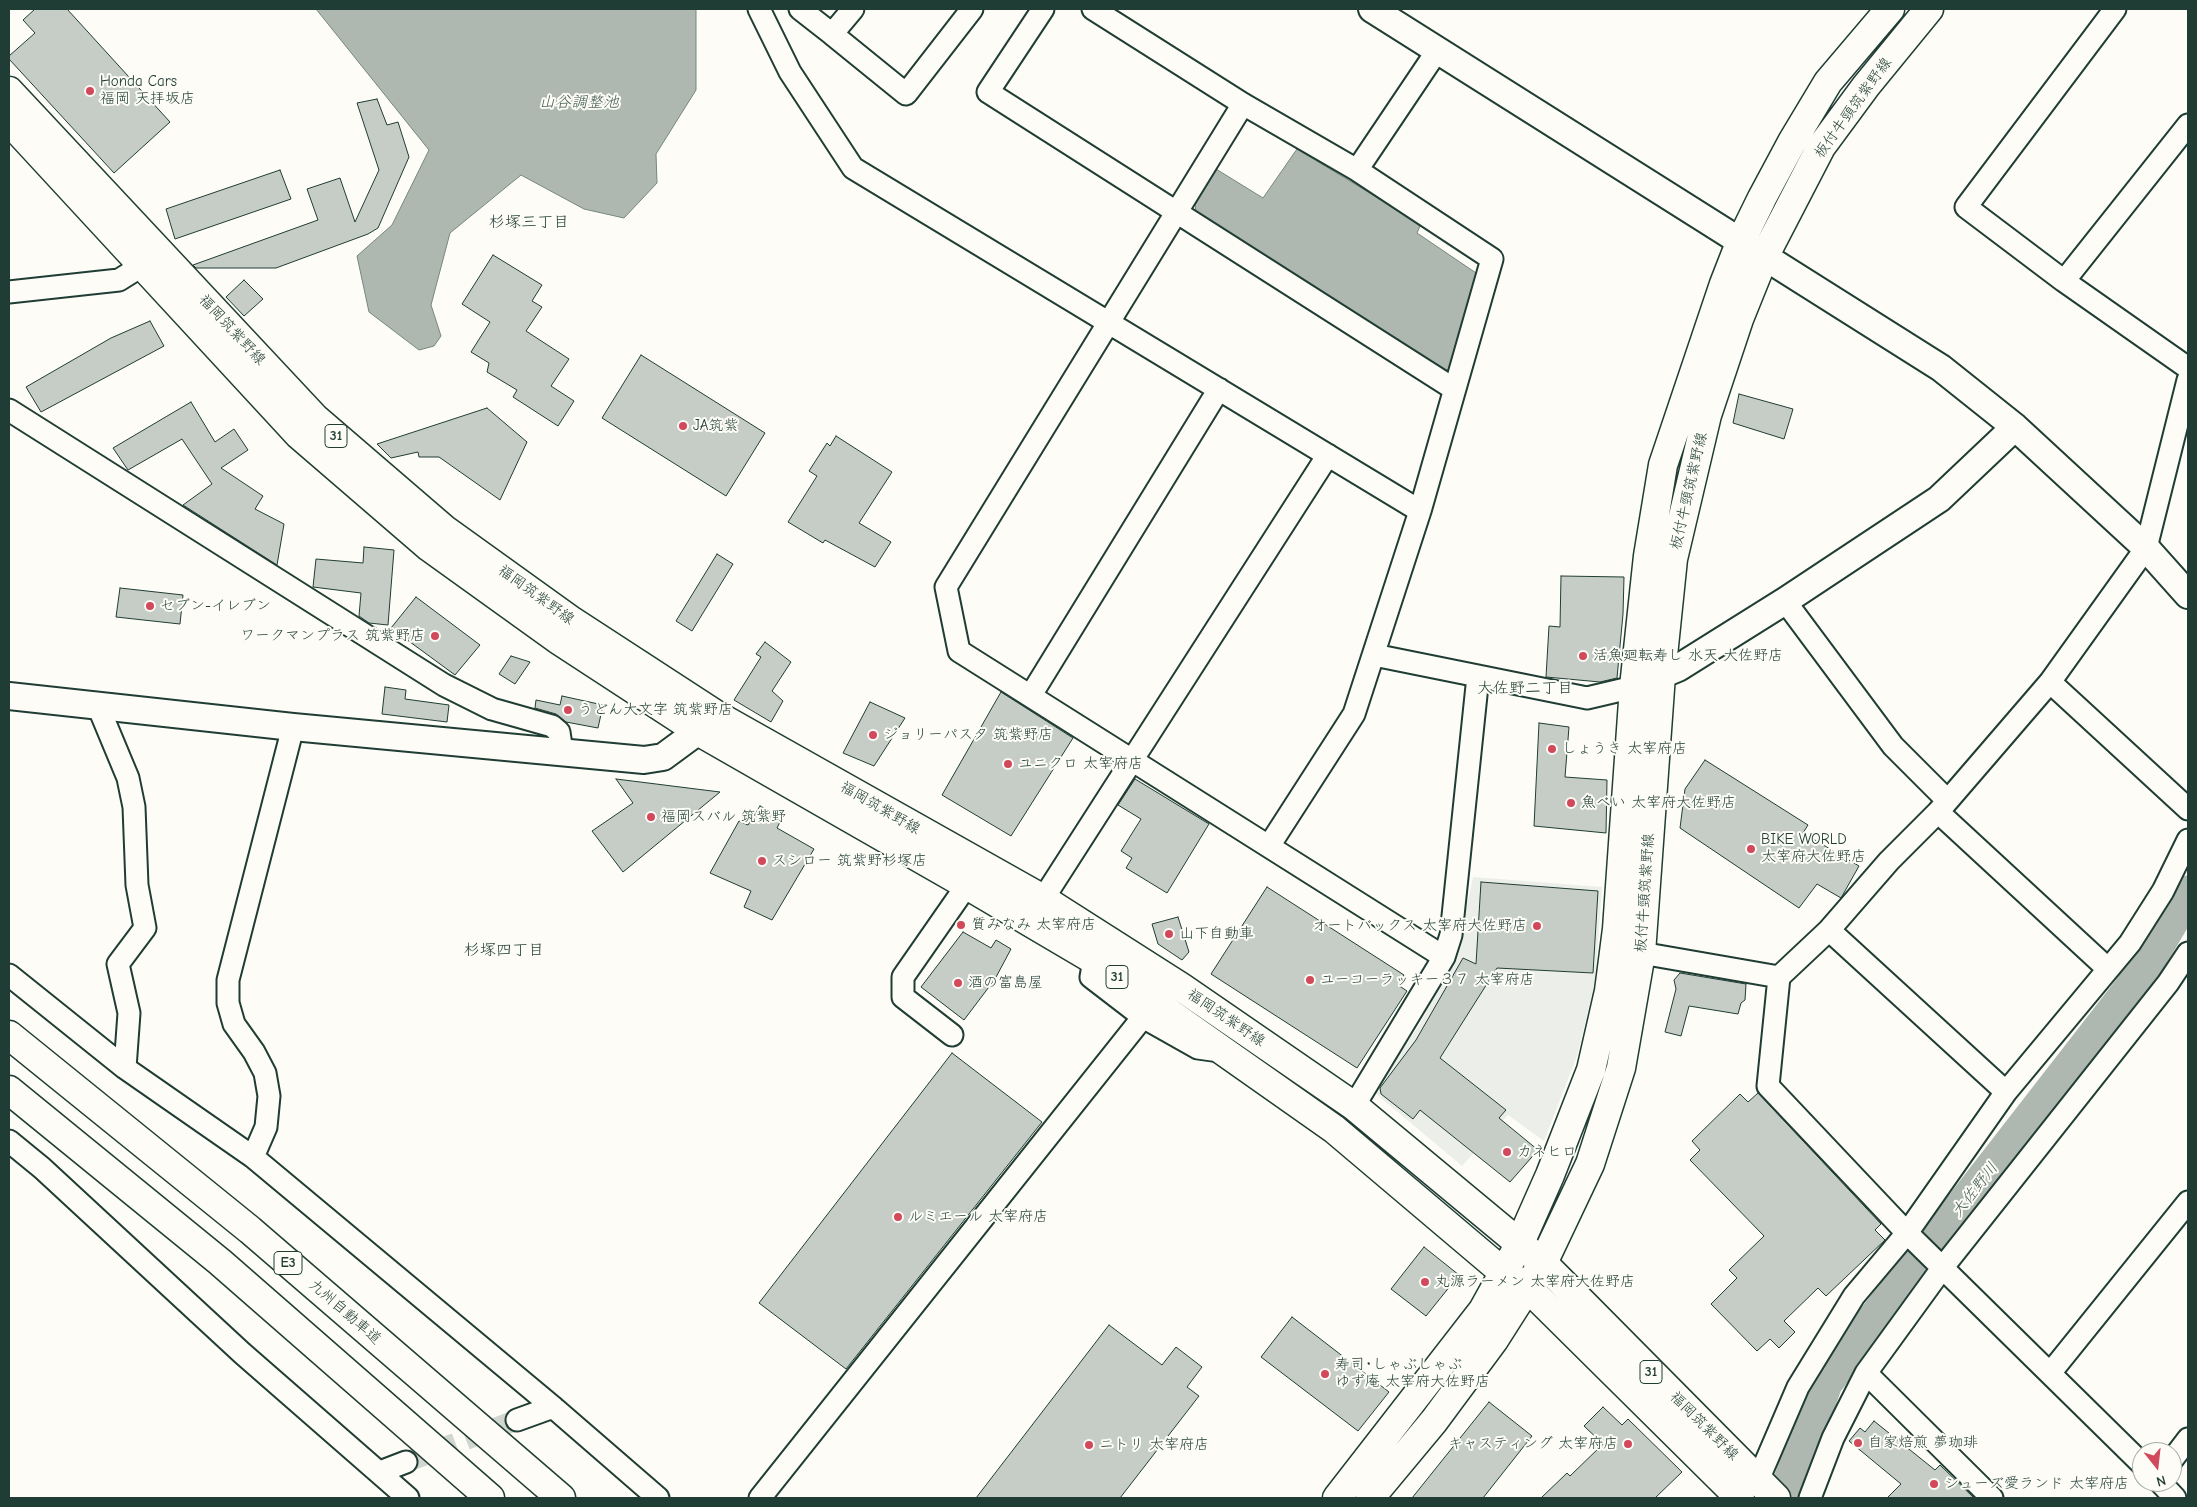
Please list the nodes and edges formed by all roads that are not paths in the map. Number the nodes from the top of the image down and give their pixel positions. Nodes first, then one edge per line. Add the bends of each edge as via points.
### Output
1 (759, 9) edge
2 (800, 9) edge
3 (853, 9) edge
4 (972, 9) edge
5 (1043, 9) edge
6 (1093, 9) edge
7 (1372, 9) edge
8 (1890, 9) edge
9 (1928, 9) edge
10 (2115, 9) edge
11 (832, 34) junction
12 (1437, 51) junction
13 (9, 91) edge
14 (1243, 104) junction
15 (9, 121) edge
16 (2188, 125) edge
17 (1357, 170) junction
18 (1176, 212) junction
19 (1740, 243) junction
20 (1764, 257) junction
21 (143, 266) junction
22 (2064, 281) junction
23 (9, 292) edge
24 (1108, 322) junction
25 (2188, 368) edge
26 (2188, 380) edge
27 (1219, 389) junction
28 (1454, 389) junction
29 (9, 410) edge
30 (2015, 427) junction
31 (1328, 455) junction
32 (1420, 511) junction
33 (2146, 548) junction
34 (2188, 595) edge
35 (1785, 601) junction
36 (1374, 655) junction
37 (1661, 675) junction
38 (1478, 676) junction
39 (2050, 682) junction
40 (1634, 687) junction
41 (1031, 695) junction
42 (9, 696) edge
43 (98, 706) junction
44 (708, 724) junction
45 (293, 727) junction
46 (562, 752) junction
47 (1132, 759) junction
48 (1942, 806) junction
49 (2188, 809) edge
50 (2188, 840) edge
51 (1269, 846) junction
52 (967, 885) junction
53 (1043, 899) junction
54 (1830, 930) junction
55 (1641, 953) junction
56 (2188, 953) edge
57 (1444, 957) junction
58 (1094, 960) junction
59 (2108, 969) junction
60 (9, 975) edge
61 (1779, 977) junction
62 (1143, 1017) junction
63 (9, 1035) edge
64 (952, 1035) dead end
65 (1225, 1052) junction
66 (125, 1068) junction
67 (9, 1090) edge
68 (2006, 1092) junction
69 (1354, 1106) junction
70 (9, 1141) edge
71 (253, 1157) junction
72 (2188, 1202) edge
73 (1907, 1233) junction
74 (1519, 1244) junction
75 (1543, 1263) junction
76 (1943, 1267) junction
77 (1503, 1272) junction
78 (1527, 1287) junction
79 (2051, 1372) junction
80 (1866, 1373) junction
81 (554, 1407) junction
82 (517, 1420) tunnel mouth
83 (2132, 1454) edge
84 (406, 1462) tunnel mouth
85 (380, 1472) junction
86 (1758, 1492) edge
87 (408, 1498) edge
88 (490, 1498) edge
89 (561, 1498) edge
90 (658, 1498) edge
91 (760, 1498) edge
92 (1337, 1498) edge
93 (1370, 1498) edge
94 (1810, 1498) edge
95 (1992, 1498) edge

1 - 24 street via 790,72 853,168
2 - 11 street
3 - 11 street
4 - 11 street via 906,94
5 - 18 street via 988,92
6 - 14 street
7 - 12 street
8 - 19 main road, 板付牛頸筑紫野線 via 1828,82 1792,142
9 - 20 main road, 板付牛頸筑紫野線 via 1821,147
10 - 22 street via 1966,207
12 - 17 street
12 - 19 street
13 - 44 main road, 福岡筑紫野線 / 31 via 315,418 444,529
14 - 17 street
14 - 18 street
15 - 21 main road, 福岡筑紫野線 / 31
16 - 22 street
17 - 28 street via 1492,260
18 - 24 street
18 - 28 street
19 - 20 street
19 - 40 main road, 板付牛頸筑紫野線 via 1662,465 1648,556
20 - 30 street via 1941,368
20 - 37 main road, 板付牛頸筑紫野線 via 1707,415 1673,559
21 - 23 street via 119,280
21 - 44 main road, 福岡筑紫野線 / 31 via 299,436 429,547 557,639
22 - 25 street
24 - 27 street
24 - 41 street via 946,587 959,651
26 - 33 street
27 - 31 street
27 - 41 street
28 - 32 street
29 - 46 street via 444,685 492,709 552,726 558,732
30 - 33 street
30 - 35 street via 1939,499
31 - 32 street
31 - 47 street
32 - 36 street
33 - 34 street
33 - 39 street
35 - 37 street via 1678,668
35 - 48 street
36 - 38 street
36 - 51 street via 1354,714
37 - 40 street
37 - 55 main road, 板付牛頸筑紫野線
38 - 40 street via 1587,698
38 - 57 street via 1451,935
39 - 48 street
39 - 49 street
40 - 74 main road, 板付牛頸筑紫野線 via 1617,929 1609,991 1592,1070
41 - 47 street
42 - 43 street
43 - 45 street
43 - 66 street via 128,778 134,807 137,885 145,928 118,964 129,1013
44 - 46 street via 654,760
44 - 52 main road, 福岡筑紫野線 / 31
44 - 53 main road, 福岡筑紫野線 / 31
45 - 46 street
45 - 71 street via 228,980 228,1003 234,1024 265,1073 270,1096 266,1127
47 - 51 street
47 - 53 street
48 - 54 street
48 - 59 street
50 - 59 street via 2163,891 2130,943
51 - 57 street
52 - 58 main road, 福岡筑紫野線 / 31
52 - 64 street via 903,978 903,997
53 - 69 main road, 福岡筑紫野線 / 31 via 1181,987
54 - 61 street
54 - 68 street
55 - 61 street
55 - 75 main road, 板付牛頸筑紫野線 via 1618,1077 1590,1164
56 - 76 street via 2168,983
57 - 69 street
58 - 62 street via 1091,977
58 - 65 main road, 福岡筑紫野線 / 31
59 - 68 street
60 - 66 street
61 - 73 street via 1768,1086
62 - 65 street via 1198,1048
62 - 91 street
63 - 89 main road, 九州自動車道 / E3 via 250,1230
65 - 77 main road, 福岡筑紫野線 / 31 via 1334,1129
66 - 71 street
67 - 88 main road via 220,1262
68 - 73 street
69 - 74 main road, 福岡筑紫野線 / 31
70 - 85 street via 242,1353
71 - 81 street
72 - 79 street
73 - 76 street
73 - 86 street via 1854,1296 1798,1387
74 - 75 main road, 福岡筑紫野線 / 31
74 - 77 main road, 板付牛頸筑紫野線
75 - 78 main road, 板付牛頸筑紫野線
75 - 86 main road, 福岡筑紫野線 / 31
76 - 79 street
76 - 80 street
77 - 78 main road, 福岡筑紫野線 / 31
77 - 92 main road, 板付牛頸筑紫野線 via 1482,1310
78 - 86 main road, 福岡筑紫野線 / 31
78 - 93 main road, 板付牛頸筑紫野線 via 1494,1340
79 - 83 street
80 - 94 street via 1833,1438
80 - 95 street
81 - 82 street
81 - 90 street
84 - 85 street
85 - 87 street

